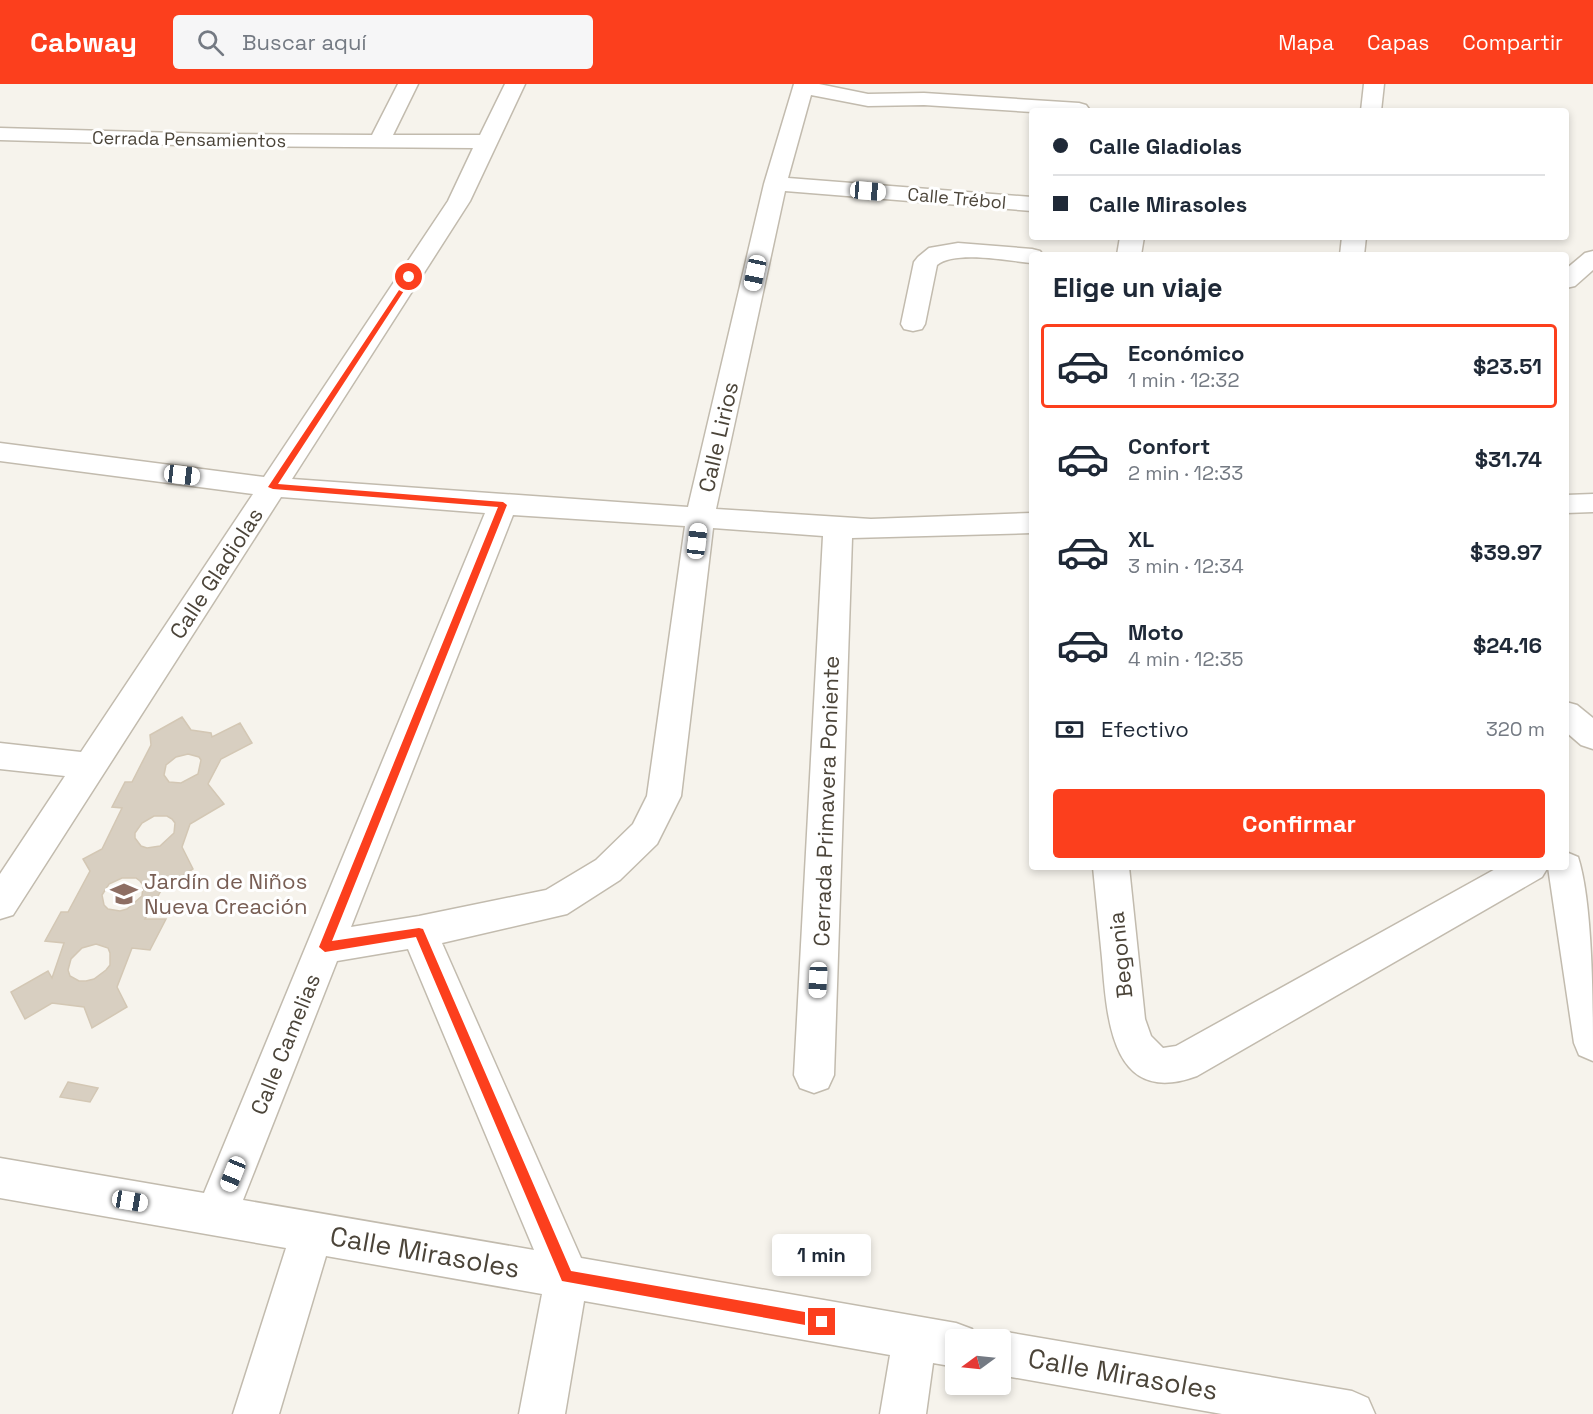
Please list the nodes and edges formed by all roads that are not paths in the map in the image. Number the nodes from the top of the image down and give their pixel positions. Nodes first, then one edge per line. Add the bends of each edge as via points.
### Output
1 (408, 84) edge
2 (515, 84) edge
3 (1374, 84) edge
4 (804, 85) edge
5 (1051, 108) edge
6 (1371, 108) edge
7 (0, 134) edge
8 (379, 142) junction
9 (487, 142) junction
10 (775, 184) junction
11 (1029, 204) edge
12 (1029, 256) edge
13 (1593, 258) edge
14 (1569, 278) edge
15 (914, 324) dead end
16 (0, 452) edge
17 (273, 487) junction
18 (1593, 502) edge
19 (1569, 504) edge
20 (503, 505) junction
21 (700, 518) junction
22 (1029, 523) edge
23 (838, 527) junction
24 (1569, 716) edge
25 (1593, 736) edge
26 (0, 756) edge
27 (89, 766) junction
28 (1111, 870) edge
29 (1525, 870) edge
30 (1566, 870) edge
31 (0, 904) edge
32 (419, 932) junction
33 (325, 947) junction
34 (1593, 1043) edge
35 (814, 1075) dead end
36 (0, 1178) edge
37 (216, 1216) junction
38 (312, 1232) junction
39 (567, 1277) junction
40 (935, 1341) edge
41 (1011, 1355) edge
42 (1235, 1404) edge
43 (256, 1414) edge
44 (542, 1414) edge
45 (903, 1414) edge
46 (1352, 1414) edge

1 - 8 street
2 - 9 street, Calle Gladiolas
3 - 6 street
4 - 5 street via 868,100 924,99
4 - 10 street, Calle Lirios
7 - 8 street, Cerrada Pensamientos
8 - 9 street, Cerrada Pensamientos
9 - 17 street, Calle Gladiolas via 459,201
10 - 11 street, Calle Trébol
10 - 21 street, Calle Lirios
12 - 15 street via 958,250 937,253 926,262
13 - 14 street
16 - 17 street
17 - 20 street
17 - 27 street, Calle Gladiolas
18 - 19 street
20 - 21 street
20 - 33 street, Calle Camelias
21 - 23 street
21 - 32 street, Calle Lirios via 664,796 645,834 608,870 554,903
22 - 23 street
23 - 35 street, Cerrada Primavera Poniente
24 - 25 street
26 - 27 street
27 - 31 street, Calle Gladiolas
28 - 29 street, Begonia via 1126,1018 1133,1042 1145,1059 1162,1066 1183,1062
30 - 34 street
32 - 33 street, Calle Lirios
32 - 39 street
33 - 37 street, Calle Camelias
36 - 37 street, Calle Mirasoles
37 - 38 street, Calle Mirasoles
38 - 39 street, Calle Mirasoles
38 - 43 street
39 - 40 street, Calle Mirasoles
39 - 44 street
40 - 45 street
41 - 42 street, Calle Mirasoles
42 - 46 street, Calle Mirasoles

